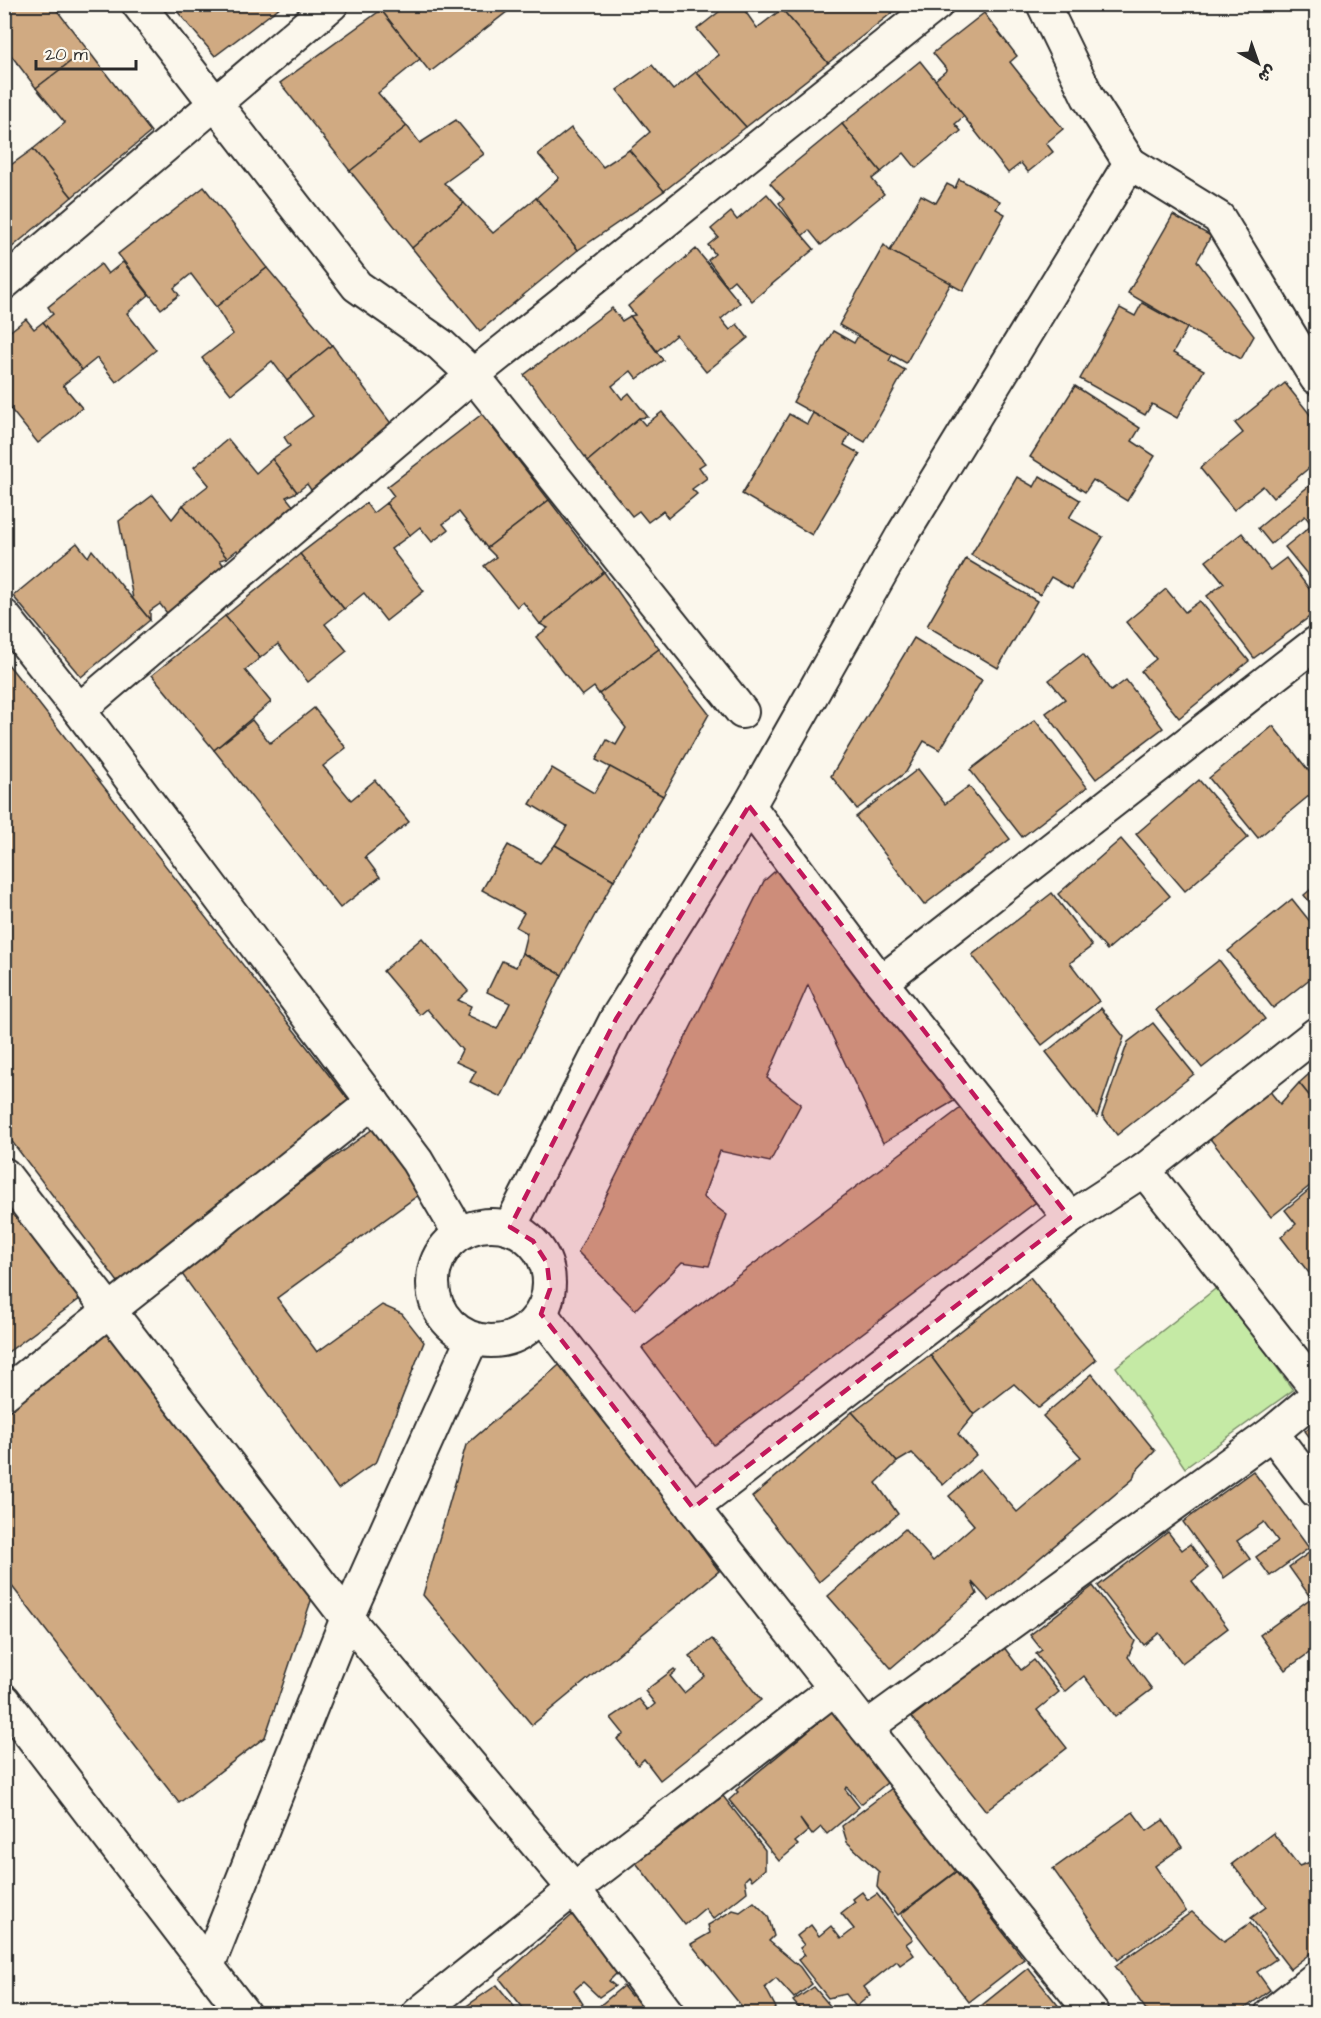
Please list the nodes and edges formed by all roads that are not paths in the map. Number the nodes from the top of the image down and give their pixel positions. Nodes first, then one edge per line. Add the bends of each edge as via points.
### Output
1 (138, 4) edge
2 (332, 4) edge
3 (938, 4) edge
4 (1043, 4) edge
5 (217, 104) junction
6 (1130, 163) junction
7 (4, 283) edge
8 (473, 375) junction
9 (1317, 378) edge
10 (4, 616) edge
11 (1317, 643) edge
12 (79, 710) junction
13 (742, 712) dead end
14 (749, 806) junction
15 (881, 982) junction
16 (1317, 1034) edge
17 (373, 1102) junction
18 (1144, 1170) junction
19 (4, 1174) edge
20 (1070, 1218) junction
21 (510, 1227) junction
22 (459, 1233) junction
23 (110, 1310) junction
24 (541, 1314) junction
25 (472, 1339) junction
26 (1317, 1388) edge
27 (4, 1394) edge
28 (1317, 1396) edge
29 (1272, 1433) junction
30 (1317, 1491) edge
31 (693, 1508) junction
32 (347, 1618) junction
33 (835, 1688) junction
34 (4, 1700) edge
35 (866, 1728) junction
36 (574, 1889) junction
37 (208, 1966) junction
38 (1317, 1978) edge
39 (244, 2013) edge
40 (418, 2013) edge
41 (668, 2013) edge
42 (1093, 2013) edge
43 (1271, 2013) edge

1 - 5 street
2 - 5 street
3 - 8 street
4 - 6 street via 1088,97
5 - 7 street
5 - 8 street via 357,286 441,345
6 - 9 street via 1219,218
6 - 14 street via 903,534
8 - 12 street
8 - 13 street
10 - 12 street
11 - 15 street
12 - 17 street
14 - 15 street
14 - 21 street via 616,1019
15 - 20 street
16 - 18 street
17 - 22 street via 417,1161
17 - 23 street
18 - 20 street
18 - 26 street
19 - 23 street
20 - 31 street
21 - 22 street via 484,1224
21 - 24 street via 533,1241 547,1263 550,1289
22 - 25 street via 441,1252 432,1277 435,1303 450,1326
23 - 27 street
23 - 32 street
24 - 25 street via 515,1336 498,1342
24 - 31 street
25 - 32 street
28 - 29 street
29 - 30 street
29 - 35 street
31 - 33 street
32 - 36 street
32 - 37 street
33 - 35 street
33 - 36 street
34 - 37 street
35 - 42 street
36 - 40 street
36 - 41 street
37 - 39 street
38 - 43 street

